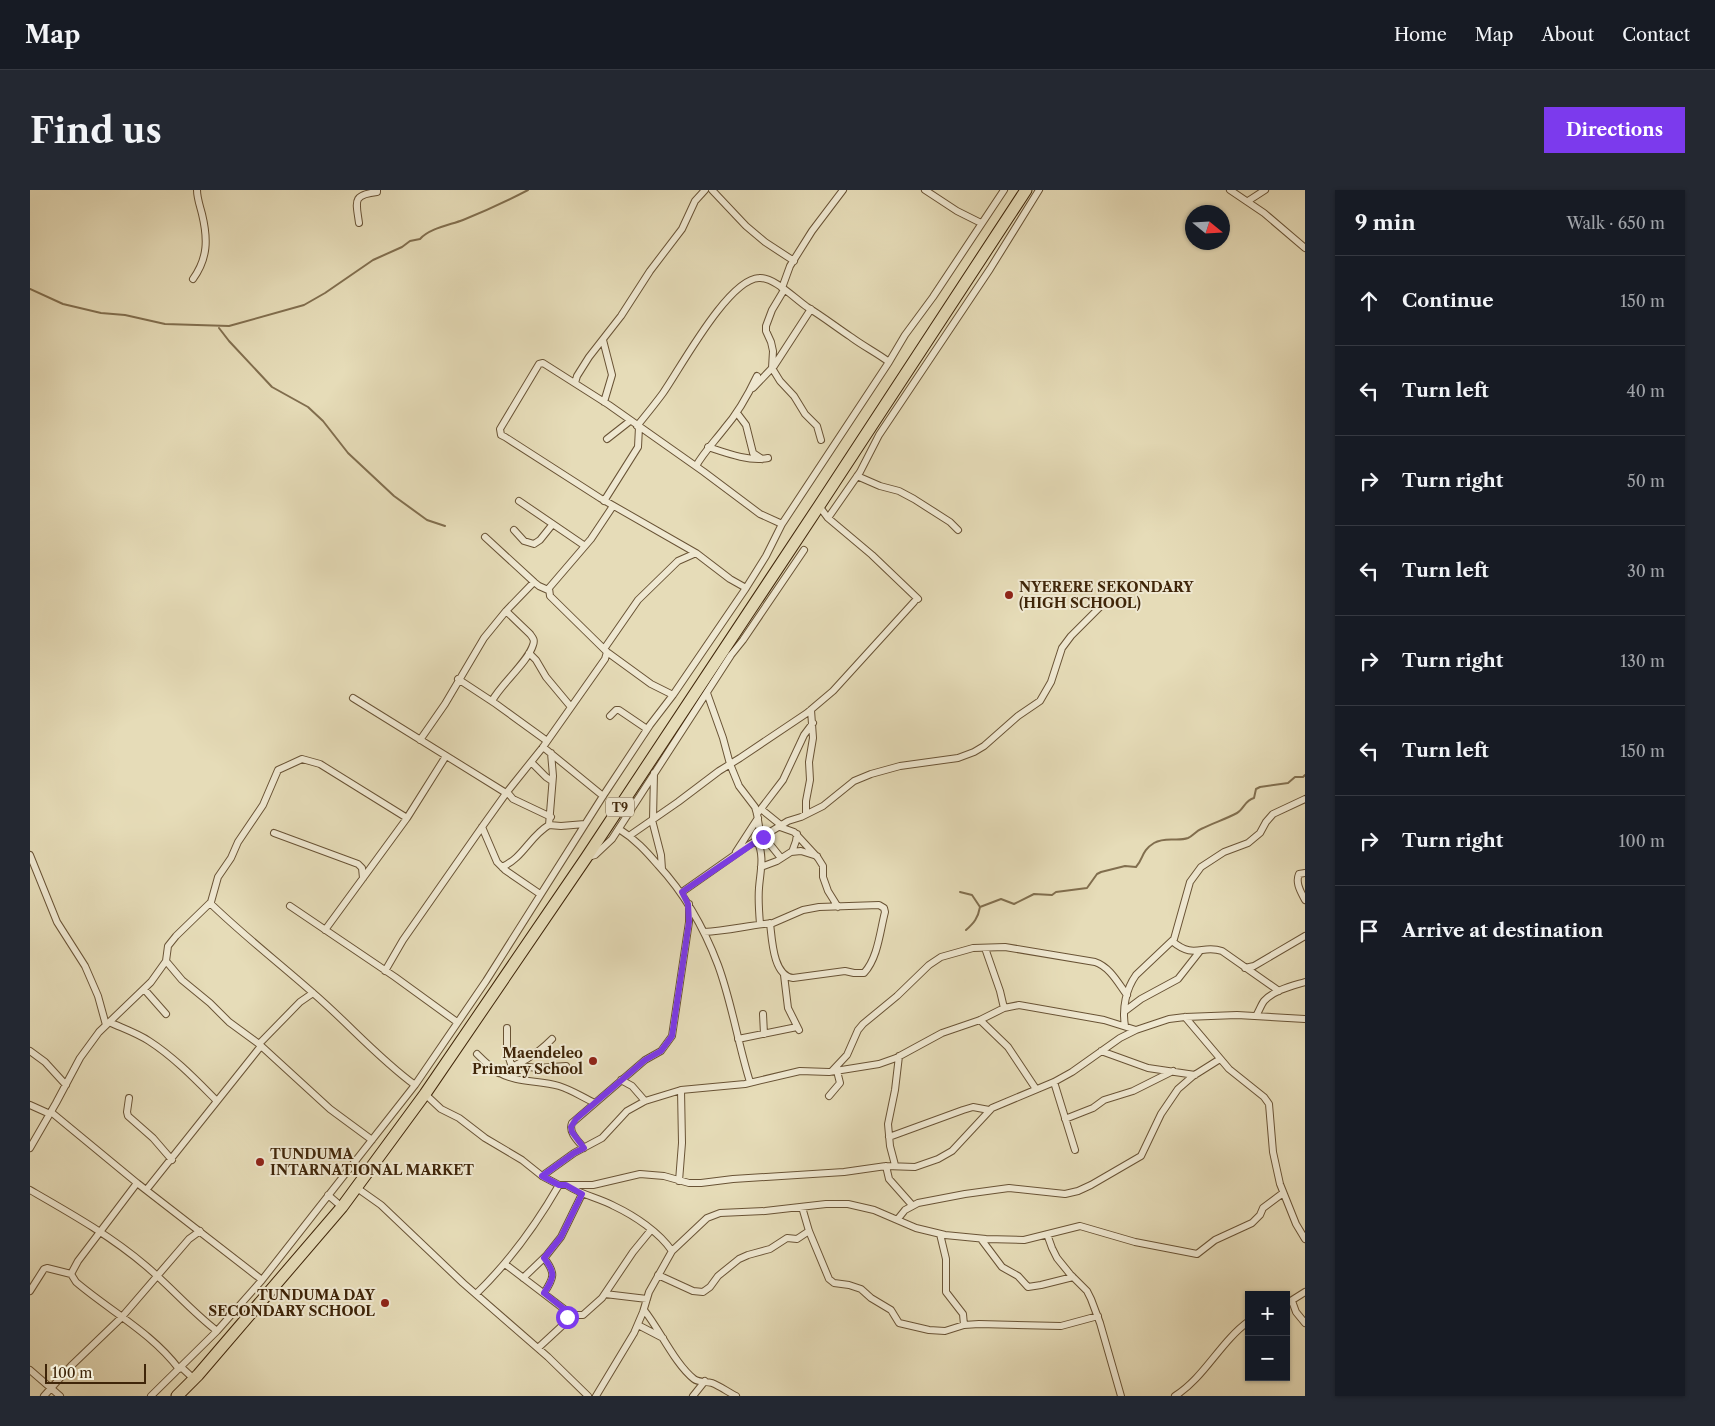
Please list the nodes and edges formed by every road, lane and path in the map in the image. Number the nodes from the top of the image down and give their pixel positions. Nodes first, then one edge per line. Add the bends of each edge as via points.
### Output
1 (197, 190) edge
2 (376, 190) edge
3 (705, 190) edge
4 (712, 190) edge
5 (843, 190) edge
6 (925, 190) edge
7 (1004, 190) edge
8 (1026, 190) edge
9 (1039, 190) edge
10 (1230, 190) edge
11 (1265, 190) edge
12 (1248, 201) junction
13 (359, 223) dead end
14 (981, 224) junction
15 (1305, 248) edge
16 (794, 261) junction
17 (193, 280) dead end
18 (783, 289) junction
19 (811, 309) junction
20 (604, 340) junction
21 (890, 362) junction
22 (772, 368) junction
23 (757, 376) dead end
24 (575, 383) junction
25 (751, 389) junction
26 (604, 402) junction
27 (737, 413) junction
28 (630, 421) junction
29 (638, 426) junction
30 (607, 439) dead end
31 (821, 440) dead end
32 (708, 447) junction
33 (696, 466) junction
34 (857, 476) junction
35 (519, 501) dead end
36 (604, 501) junction
37 (613, 506) junction
38 (819, 506) junction
39 (828, 518) junction
40 (782, 524) junction
41 (552, 525) junction
42 (514, 530) dead end
43 (958, 530) dead end
44 (485, 537) dead end
45 (585, 546) junction
46 (804, 550) dead end
47 (696, 553) junction
48 (534, 582) junction
49 (746, 588) junction
50 (548, 590) junction
51 (1100, 607) dead end
52 (506, 611) junction
53 (605, 650) junction
54 (529, 653) junction
55 (458, 679) junction
56 (707, 693) junction
57 (673, 695) junction
58 (353, 698) dead end
59 (492, 701) junction
60 (571, 707) junction
61 (812, 710) junction
62 (610, 716) dead end
63 (813, 723) junction
64 (647, 729) junction
65 (420, 740) junction
66 (545, 744) junction
67 (552, 754) junction
68 (446, 756) junction
69 (531, 762) junction
70 (730, 764) junction
71 (654, 772) junction
72 (552, 781) junction
73 (506, 793) junction
74 (603, 796) junction
75 (1305, 799) edge
76 (759, 814) junction
77 (806, 814) junction
78 (551, 817) junction
79 (407, 818) junction
80 (652, 820) junction
81 (585, 824) junction
82 (549, 825) junction
83 (781, 826) junction
84 (482, 827) junction
85 (619, 830) junction
86 (274, 833) dead end
87 (797, 834) junction
88 (629, 836) junction
89 (761, 839) junction
90 (792, 852) junction
91 (30, 855) edge
92 (734, 855) junction
93 (817, 856) junction
94 (586, 858) junction
95 (781, 858) junction
96 (502, 867) junction
97 (761, 867) junction
98 (662, 869) junction
99 (1305, 873) edge
100 (363, 878) junction
101 (682, 892) junction
102 (540, 894) junction
103 (1305, 900) edge
104 (210, 903) junction
105 (688, 904) junction
106 (290, 906) dead end
107 (838, 907) junction
108 (770, 923) junction
109 (760, 924) junction
110 (324, 930) junction
111 (704, 932) junction
112 (1305, 936) edge
113 (1172, 941) junction
114 (985, 948) junction
115 (1200, 951) junction
116 (166, 962) junction
117 (1245, 968) junction
118 (385, 971) junction
119 (784, 975) junction
120 (486, 981) junction
121 (1305, 982) edge
122 (497, 989) junction
123 (144, 990) junction
124 (1279, 991) junction
125 (313, 993) junction
126 (1126, 995) junction
127 (469, 1005) junction
128 (1004, 1008) junction
129 (1124, 1011) junction
130 (481, 1013) junction
131 (166, 1014) dead end
132 (763, 1014) dead end
133 (1256, 1016) junction
134 (1184, 1017) junction
135 (1305, 1019) edge
136 (980, 1020) junction
137 (457, 1022) junction
138 (108, 1023) junction
139 (1125, 1026) junction
140 (507, 1028) dead end
141 (1136, 1030) junction
142 (764, 1034) junction
143 (552, 1039) dead end
144 (738, 1039) junction
145 (260, 1045) junction
146 (30, 1051) edge
147 (1101, 1051) junction
148 (477, 1054) dead end
149 (899, 1056) junction
150 (1220, 1059) junction
151 (514, 1066) junction
152 (566, 1066) dead end
153 (835, 1071) junction
154 (1173, 1071) junction
155 (499, 1073) junction
156 (1195, 1075) junction
157 (621, 1080) junction
158 (750, 1082) junction
159 (1054, 1082) junction
160 (66, 1084) junction
161 (415, 1085) junction
162 (1036, 1089) junction
163 (681, 1090) junction
164 (425, 1094) junction
165 (830, 1096) dead end
166 (130, 1098) dead end
167 (217, 1101) junction
168 (645, 1101) junction
169 (594, 1103) junction
170 (30, 1105) edge
171 (989, 1110) junction
172 (50, 1113) junction
173 (1065, 1119) junction
174 (889, 1137) junction
175 (372, 1140) junction
176 (30, 1148) edge
177 (584, 1148) junction
178 (1075, 1150) dead end
179 (172, 1160) junction
180 (895, 1165) junction
181 (886, 1166) junction
182 (542, 1176) junction
183 (679, 1181) junction
184 (137, 1183) junction
185 (559, 1185) junction
186 (566, 1185) junction
187 (357, 1188) junction
188 (30, 1190) edge
189 (147, 1190) junction
190 (582, 1194) junction
191 (1283, 1194) junction
192 (328, 1195) junction
193 (912, 1205) junction
194 (342, 1207) junction
195 (802, 1207) junction
196 (897, 1220) junction
197 (650, 1230) junction
198 (200, 1231) junction
199 (809, 1231) junction
200 (101, 1232) junction
201 (940, 1234) junction
202 (1047, 1234) junction
203 (981, 1239) junction
204 (1305, 1239) edge
205 (672, 1251) junction
206 (544, 1258) junction
207 (505, 1264) junction
208 (71, 1274) junction
209 (658, 1275) junction
210 (157, 1276) junction
211 (1073, 1277) junction
212 (523, 1278) junction
213 (262, 1280) junction
214 (30, 1291) edge
215 (1305, 1292) edge
216 (544, 1293) junction
217 (476, 1294) junction
218 (605, 1294) junction
219 (647, 1299) junction
220 (1290, 1301) edge
221 (1290, 1303) edge
222 (644, 1310) junction
223 (568, 1312) junction
224 (1098, 1316) junction
225 (121, 1318) junction
226 (1305, 1323) edge
227 (638, 1325) junction
228 (964, 1325) junction
229 (1245, 1325) edge
230 (217, 1332) junction
231 (664, 1339) junction
232 (538, 1348) junction
233 (180, 1368) junction
234 (30, 1370) edge
235 (194, 1379) junction
236 (705, 1382) junction
237 (52, 1388) junction
238 (44, 1396) edge
239 (60, 1396) edge
240 (150, 1396) edge
241 (177, 1396) edge
242 (588, 1396) edge
243 (596, 1396) edge
244 (693, 1396) edge
245 (736, 1396) edge
246 (1121, 1396) edge
247 (1174, 1396) edge

1 - 17 street via 206,247 202,264
2 - 13 street via 360,197 356,208
3 - 20 street via 695,201 682,230
4 - 16 street via 746,226
5 - 16 street
6 - 14 street
7 - 14 street
8 - 38 highway, T9
9 - 34 street via 986,276 879,435
10 - 12 street
11 - 12 street
12 - 15 street
14 - 21 street via 905,334
16 - 18 street via 786,274
18 - 19 street
18 - 22 street via 766,326 773,351
18 - 29 street via 765,278 757,278 733,293 712,318
19 - 21 street
19 - 22 street
20 - 24 street via 582,368
20 - 26 street via 612,375
21 - 40 street
22 - 25 street
22 - 31 street via 817,426
23 - 25 street
24 - 26 street
24 - 36 street via 544,363 539,364 500,431
25 - 27 street
26 - 28 street
27 - 32 street
27 - 32 street via 746,425 753,453 765,459 749,459
28 - 29 street
28 - 30 street
29 - 33 street
29 - 36 street via 638,447
32 - 33 street
33 - 40 street via 760,514
34 - 39 street
34 - 43 street via 914,499
35 - 41 street
36 - 37 street
37 - 45 street
37 - 47 street
38 - 39 street
38 - 94 highway, T9
39 - 61 street via 872,555 916,601
40 - 49 street
41 - 42 street via 534,544 524,541
41 - 45 street
44 - 48 street
45 - 50 street
46 - 56 street
47 - 49 street
47 - 53 street via 678,561 638,600
48 - 50 street
48 - 52 street
49 - 57 street
50 - 53 street via 550,596
51 - 77 street via 1062,648 1051,682 1040,700 984,746 958,758 900,766 871,774
52 - 54 street via 534,638
52 - 55 street
53 - 57 street via 650,684
53 - 60 street via 605,659
54 - 59 street
54 - 60 street
55 - 59 street
55 - 65 street
56 - 70 street
56 - 71 street
57 - 64 street
58 - 65 street
59 - 66 street via 535,731
60 - 66 street
61 - 63 street
61 - 70 street
62 - 64 street via 619,710
63 - 76 street via 783,780
63 - 77 street
64 - 74 street
65 - 68 street
66 - 67 street
66 - 69 street
67 - 72 street
67 - 74 street
68 - 73 street
68 - 79 street
69 - 72 street
69 - 73 street
70 - 76 street
70 - 80 street
71 - 80 street
71 - 85 street
72 - 78 street
73 - 78 street
73 - 84 street
74 - 81 street
75 - 113 street via 1274,814 1248,843 1224,852 1201,867 1190,882
76 - 83 street
76 - 89 street
76 - 92 street
77 - 83 street
78 - 82 street
79 - 100 street
79 - 104 street via 320,764 302,759 285,766 278,770 263,805 218,877
80 - 88 street
80 - 98 street
81 - 82 street
81 - 102 street
82 - 96 street via 518,857
83 - 87 street
83 - 89 street
84 - 96 street
84 - 118 street
85 - 88 street
85 - 94 street via 603,850
86 - 100 street via 358,864
87 - 90 street
87 - 93 street
88 - 98 street
89 - 92 street
89 - 95 street
89 - 97 street
90 - 93 street
90 - 95 street
91 - 138 street via 57,922 85,966
92 - 101 street
93 - 107 street via 822,862 828,891
94 - 122 highway, T9
95 - 97 street
96 - 102 street
97 - 109 street
98 - 101 street
99 - 103 street via 1297,878
100 - 110 street
101 - 105 street
102 - 120 street
104 - 116 street via 168,946
104 - 125 street
105 - 111 street
105 - 157 street via 689,922 672,1036 661,1051
106 - 110 street
107 - 108 street via 803,910
107 - 119 street via 878,905 884,908 869,968 864,973 844,971 793,978
108 - 109 street
108 - 119 street via 776,958
109 - 111 street
110 - 118 street
111 - 144 street via 718,966
112 - 117 street
113 - 115 street via 1182,948
113 - 126 street via 1136,975
114 - 126 street via 1013,947 1102,964
114 - 128 street
114 - 153 street via 955,952 930,964 863,1024
115 - 117 street via 1222,950
115 - 129 street via 1178,979
116 - 123 street
116 - 145 street via 182,980
117 - 124 street
118 - 137 street
119 - 142 street via 788,1008 798,1029
120 - 122 street
120 - 127 street
121 - 124 street
122 - 130 highway, T9
123 - 131 street
123 - 138 street
124 - 133 street via 1264,1001
125 - 145 street via 300,1002
125 - 161 street via 392,1068
126 - 129 street
127 - 130 street
127 - 137 street
128 - 136 street
128 - 139 street via 1018,1005
129 - 139 street
130 - 164 highway, T9
132 - 142 street
133 - 134 street
133 - 135 street
134 - 141 street
134 - 150 street
136 - 149 street via 942,1033
136 - 162 street via 1008,1047
137 - 161 street
138 - 160 street via 80,1058
138 - 167 street via 147,1040 165,1052
139 - 141 street
140 - 151 street via 507,1052
141 - 147 street
142 - 144 street
143 - 151 street via 539,1052
144 - 158 street
145 - 167 street
145 - 175 street via 330,1109
146 - 160 street
147 - 154 street via 1148,1068
147 - 159 street
148 - 155 street
149 - 153 street via 879,1064
149 - 174 street via 896,1090 888,1120
150 - 156 street
150 - 191 street via 1269,1104 1273,1152
151 - 152 street
151 - 155 street
153 - 158 street via 800,1071
153 - 165 street via 840,1083
154 - 156 street
154 - 173 street
155 - 169 street via 560,1086
156 - 193 street via 1178,1089 1161,1114 1141,1156 1078,1191 1065,1194 1001,1188
157 - 168 street via 628,1082
157 - 169 street
158 - 163 street
159 - 162 street
159 - 173 street
160 - 172 street
161 - 175 street
162 - 171 street
163 - 168 street
163 - 183 street
164 - 182 street via 441,1109
164 - 187 highway, T9
166 - 179 street via 128,1116
167 - 179 street
168 - 177 street via 632,1107 602,1138
169 - 177 street via 571,1127
170 - 172 street
171 - 174 street via 973,1107
171 - 180 street via 952,1150 938,1159 916,1166
172 - 176 street
172 - 184 street
173 - 178 street
174 - 180 street
175 - 192 street
177 - 182 street
179 - 189 street
180 - 181 street
181 - 183 street via 701,1183
181 - 193 street via 889,1179
182 - 185 street
183 - 186 street via 640,1174 594,1185
184 - 189 street
184 - 200 street
185 - 186 street
185 - 207 street
186 - 190 street
187 - 194 highway, T9
187 - 217 street via 381,1206
188 - 200 street
189 - 198 street
190 - 197 street via 615,1206
190 - 206 street via 561,1237
191 - 202 street via 1263,1208 1252,1223 1215,1240 1197,1254 1135,1242 1080,1226
191 - 204 street
192 - 194 street
192 - 213 street
193 - 196 street
194 - 235 highway, T9
195 - 196 street via 848,1204
195 - 199 street
195 - 205 street via 720,1213 707,1218
196 - 201 street
197 - 205 street
197 - 218 street
198 - 210 street
198 - 213 street
199 - 209 street via 797,1239 787,1238 745,1256 703,1292 693,1291
199 - 228 street via 832,1282 861,1289 891,1310 898,1322 940,1331
200 - 208 street
200 - 210 street
201 - 203 street
201 - 228 street via 947,1266 946,1292 963,1314
202 - 203 street via 1024,1240
202 - 211 street via 1057,1258
203 - 211 street via 1002,1267 1017,1275 1028,1287
205 - 209 street
206 - 212 street
206 - 216 street via 554,1277
207 - 212 street
207 - 217 street
208 - 214 street via 44,1269
208 - 225 street via 76,1282
209 - 219 street
210 - 225 street
210 - 230 street
211 - 224 street via 1086,1291
212 - 216 street
213 - 230 street
215 - 220 street
216 - 223 street
217 - 232 street
218 - 219 street
218 - 223 street via 583,1315
219 - 222 street
221 - 226 street
222 - 227 street
222 - 231 street
223 - 232 street via 564,1324
224 - 228 street via 1061,1326
224 - 246 street
225 - 233 street
225 - 237 street
227 - 231 street
227 - 243 street
229 - 247 street via 1197,1377
230 - 233 street
231 - 236 street via 691,1377
232 - 242 street
233 - 235 street
233 - 240 street
234 - 237 street
235 - 241 highway, T9
236 - 244 street
236 - 245 street
237 - 238 street
237 - 239 street

